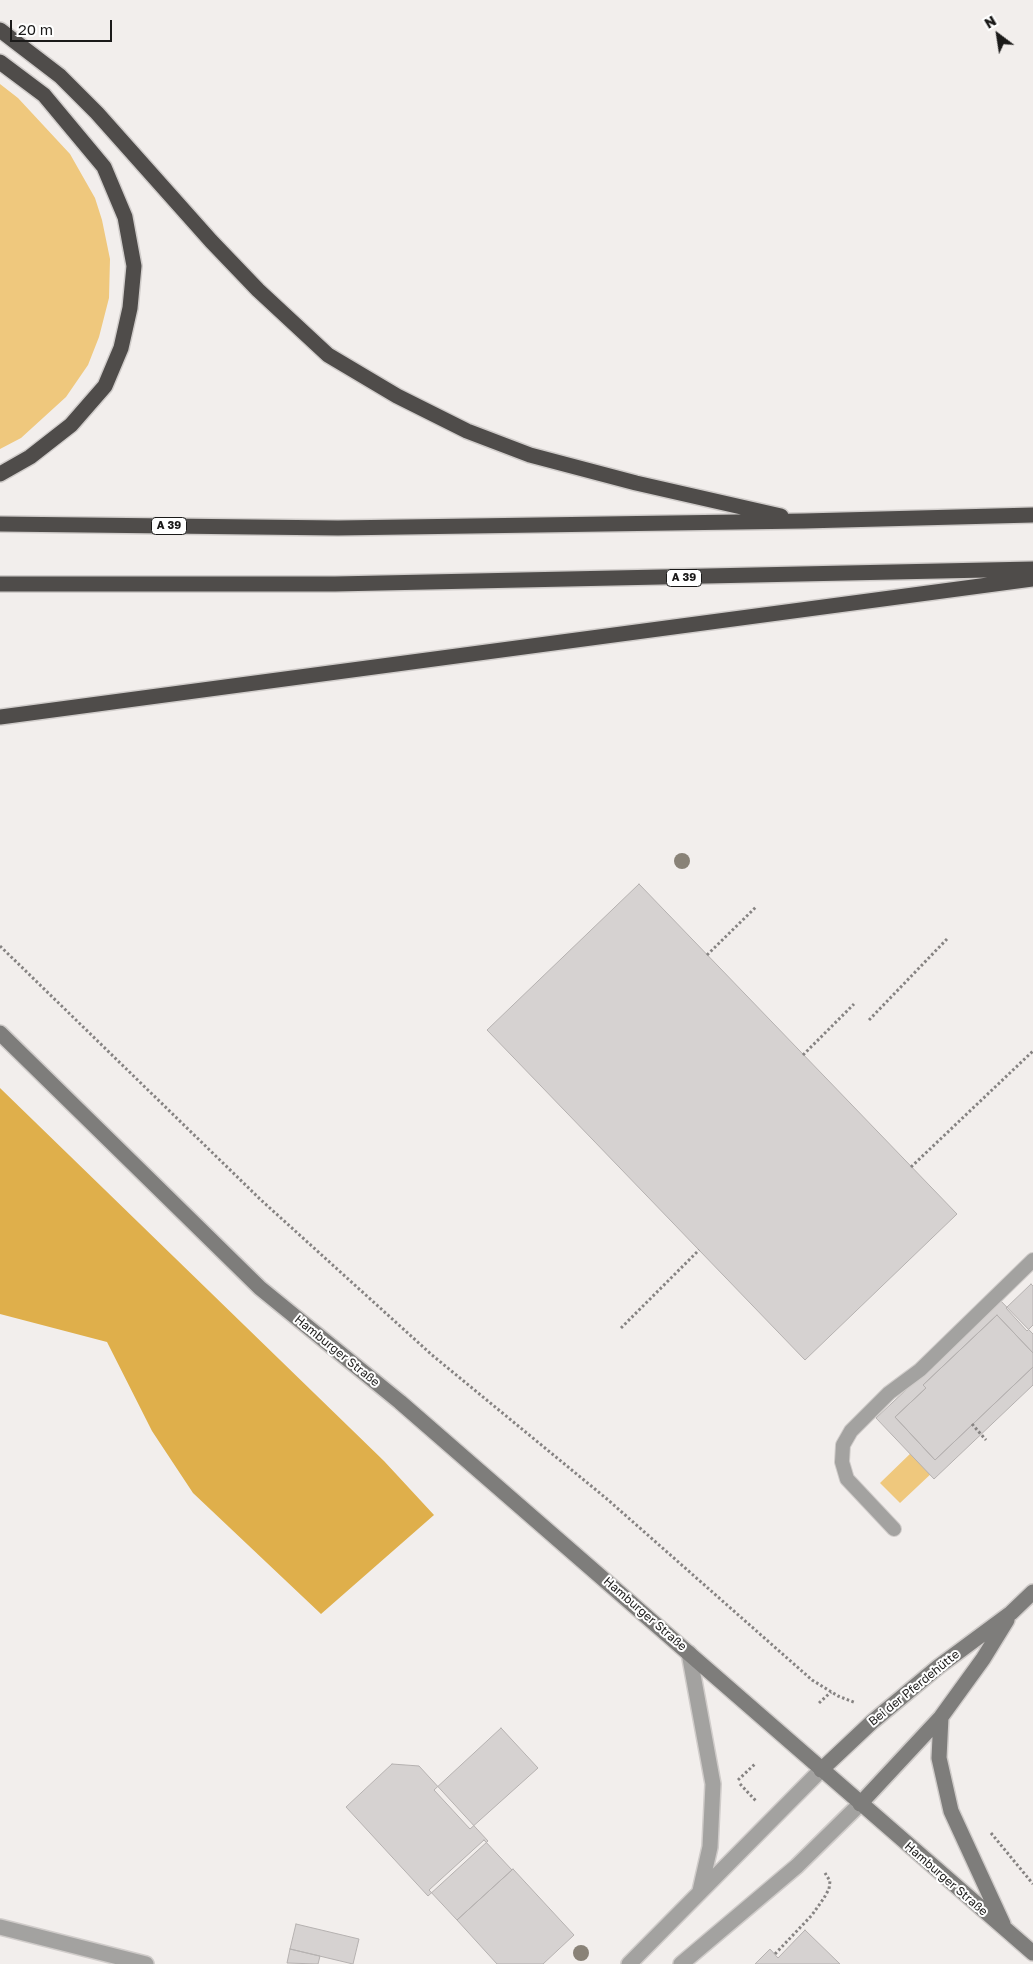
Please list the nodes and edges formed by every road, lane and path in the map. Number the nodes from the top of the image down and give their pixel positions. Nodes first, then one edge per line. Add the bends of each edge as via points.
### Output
1 (0, 30) edge
2 (0, 62) edge
3 (0, 474) edge
4 (1033, 515) edge
5 (804, 521) junction
6 (0, 524) edge
7 (1033, 569) edge
8 (1033, 579) edge
9 (0, 584) edge
10 (0, 717) edge
11 (757, 906) dead end
12 (947, 939) dead end
13 (0, 946) edge
14 (707, 954) dead end
15 (854, 1004) dead end
16 (869, 1020) dead end
17 (0, 1033) edge
18 (1033, 1051) edge
19 (803, 1055) dead end
20 (911, 1167) dead end
21 (699, 1250) dead end
22 (1033, 1260) edge
23 (622, 1328) dead end
24 (972, 1424) dead end
25 (986, 1440) dead end
26 (894, 1529) dead end
27 (1033, 1592) edge
28 (1011, 1613) junction
29 (690, 1653) junction
30 (831, 1692) junction
31 (819, 1703) dead end
32 (858, 1703) dead end
33 (941, 1717) junction
34 (756, 1763) dead end
35 (821, 1770) junction
36 (759, 1804) dead end
37 (860, 1804) junction
38 (990, 1832) dead end
39 (825, 1872) dead end
40 (1033, 1884) edge
41 (699, 1893) junction
42 (0, 1927) edge
43 (1006, 1930) junction
44 (1033, 1953) edge
45 (775, 1954) dead end
46 (146, 1964) edge
47 (628, 1964) edge
48 (681, 1964) edge

1 - 5 highway via 66,82 97,112 211,241 328,355 397,396 467,431 530,455
2 - 3 highway via 44,95 104,167 125,216 134,266 130,308 121,348 105,386 71,425 30,457
4 - 5 highway, A 39
5 - 6 highway, A 39 via 338,528
7 - 9 highway, A 39 via 345,584
8 - 10 highway
11 - 14 path
12 - 16 path
13 - 30 path via 261,1200 432,1355 607,1499 812,1680
15 - 19 path
17 - 29 main road, Hamburger Straße via 260,1288 408,1408
18 - 20 path
21 - 23 path
22 - 26 lane via 920,1370 889,1393 851,1430 843,1445 842,1462 847,1479
24 - 25 path
27 - 28 main road, Bei der Pferdehütte
28 - 33 main road, Bei der Pferdehütte
28 - 35 main road, Bei der Pferdehütte via 938,1667
29 - 35 main road, Hamburger Straße
29 - 41 street, Hamburger Straße via 713,1784 710,1847
30 - 31 path
30 - 32 path
33 - 37 main road, Bei der Pferdehütte
33 - 43 main road via 939,1758 951,1811
34 - 36 path via 737,1781
35 - 37 main road, Hamburger Straße
35 - 41 street
37 - 43 main road, Hamburger Straße
37 - 48 street via 797,1866
38 - 40 path
39 - 45 path via 830,1881 824,1898
41 - 47 street
42 - 46 street
43 - 44 main road, Hamburger Straße

